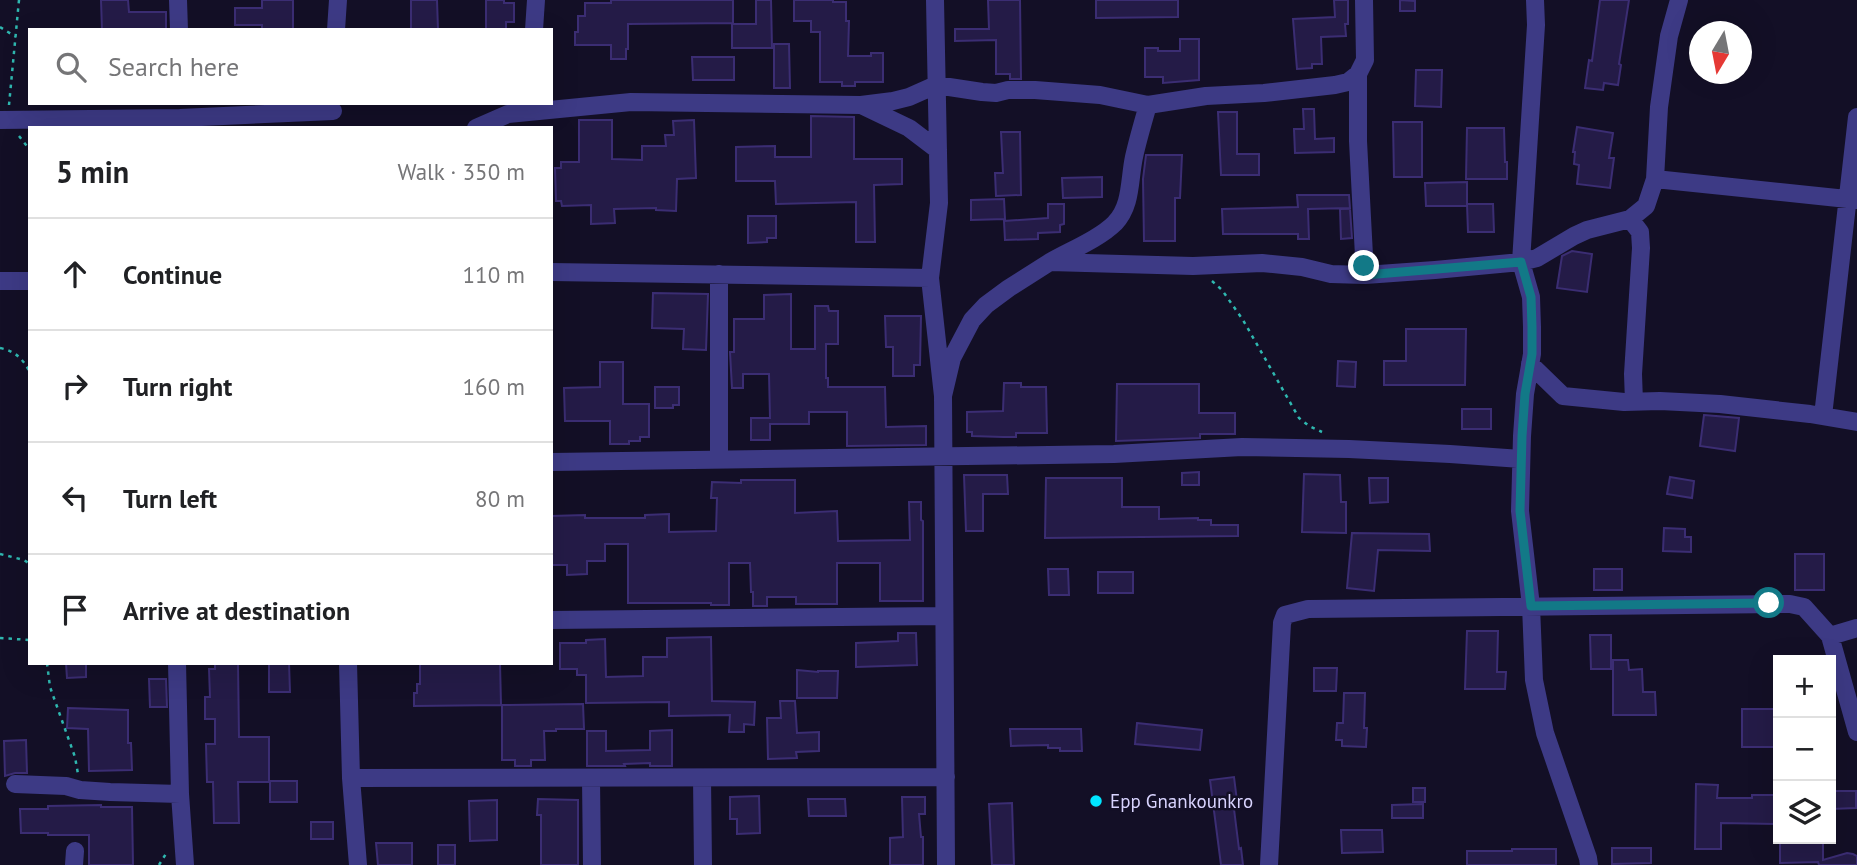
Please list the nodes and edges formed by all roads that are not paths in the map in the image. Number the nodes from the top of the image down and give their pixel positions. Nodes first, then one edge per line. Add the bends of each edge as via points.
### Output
1 (178, 0) edge
2 (338, 0) edge
3 (536, 0) edge
4 (935, 0) edge
5 (1364, 0) edge
6 (1535, 0) edge
7 (1679, 0) edge
8 (179, 28) edge
9 (336, 28) edge
10 (534, 28) edge
11 (1358, 74) junction
12 (936, 85) junction
13 (861, 105) junction
14 (1148, 105) junction
15 (532, 108) edge
16 (180, 111) edge
17 (333, 114) edge
18 (1857, 117) edge
19 (4, 120) edge
20 (481, 126) edge
21 (938, 150) junction
22 (1655, 179) junction
23 (1852, 199) edge
24 (1630, 219) junction
25 (1050, 262) junction
26 (1521, 262) junction
27 (553, 272) edge
28 (719, 274) junction
29 (1365, 275) junction
30 (930, 278) junction
31 (0, 281) edge
32 (28, 281) edge
33 (1530, 365) junction
34 (943, 396) junction
35 (1634, 402) junction
36 (1822, 416) junction
37 (1857, 422) edge
38 (944, 456) junction
39 (719, 459) junction
40 (1521, 459) junction
41 (553, 461) edge
42 (1531, 606) junction
43 (944, 616) junction
44 (553, 620) edge
45 (1857, 628) edge
46 (1830, 636) junction
47 (177, 665) edge
48 (348, 665) edge
49 (1857, 732) edge
50 (946, 777) junction
51 (351, 778) junction
52 (702, 778) junction
53 (591, 779) junction
54 (15, 784) dead end
55 (180, 794) junction
56 (185, 865) edge
57 (358, 865) edge
58 (592, 865) edge
59 (703, 865) edge
60 (946, 865) edge
61 (1269, 865) edge
62 (1589, 865) edge

1 - 8 street
2 - 9 street
3 - 10 street
4 - 12 street
5 - 11 street via 1365,60
6 - 26 street
7 - 22 street via 1659,107
11 - 14 street via 1335,85
11 - 29 street
12 - 13 street via 909,97
12 - 14 street via 996,93 1100,95
12 - 21 street
13 - 15 street via 631,102
13 - 21 street via 909,128
14 - 25 street via 1122,212 1101,234
15 - 20 street
16 - 17 street
16 - 19 street
18 - 23 street
21 - 30 street via 939,204
22 - 23 street
22 - 24 street via 1646,205
23 - 36 street
24 - 26 street via 1587,230
24 - 35 street via 1640,232 1642,248
25 - 29 street via 1262,263
25 - 34 street via 1001,294 972,320 953,358
26 - 29 street
26 - 33 street via 1531,297
27 - 28 street
28 - 30 street
28 - 39 street
30 - 34 street
31 - 32 street
33 - 35 street via 1563,396
33 - 40 street
34 - 38 street
35 - 36 street via 1720,404
36 - 37 street
38 - 39 street
38 - 40 street via 1242,447
38 - 43 street
39 - 41 street
40 - 42 street via 1520,511
42 - 46 street via 1790,604 1804,607
42 - 61 street via 1307,609 1285,615
42 - 62 street via 1534,680 1545,733
43 - 44 street
43 - 50 street
45 - 46 street
46 - 49 street
47 - 55 street
48 - 51 street
50 - 52 street
50 - 60 street
51 - 53 street
51 - 57 street
52 - 53 street
52 - 59 street
53 - 58 street
54 - 55 street
55 - 56 street

